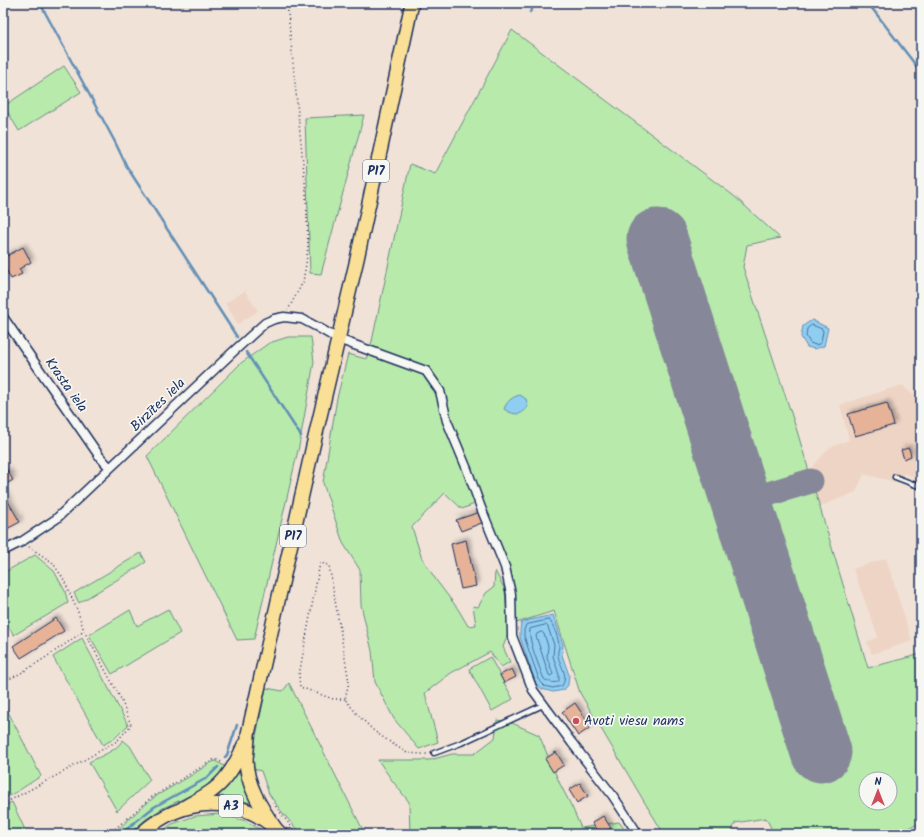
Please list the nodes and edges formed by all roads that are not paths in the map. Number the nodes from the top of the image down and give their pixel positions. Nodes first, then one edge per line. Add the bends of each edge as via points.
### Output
1 (412, 3) edge
2 (3, 317) edge
3 (338, 339) junction
4 (110, 468) junction
5 (895, 477) dead end
6 (921, 487) edge
7 (3, 551) edge
8 (543, 705) junction
9 (248, 734) junction
10 (434, 753) road end
11 (182, 809) junction
12 (278, 831) edge
13 (141, 834) edge
14 (638, 834) edge

1 - 3 main road, P17
2 - 4 street, Krasta iela
3 - 4 street, Birzītes iela via 302,319 284,317 265,323
3 - 8 street, Birzītes iela via 426,371 440,391 447,421 505,567 511,594 512,636 532,690
3 - 9 main road, P17
4 - 7 street, Birzītes iela via 56,519
5 - 6 lane
8 - 10 lane via 462,743
8 - 14 street, Birzītes iela via 613,796
9 - 11 main road, P17 via 233,768 224,779 214,790
9 - 12 main road, P17 via 246,759 250,782 265,813
11 - 12 main road, A3 via 210,804 238,808 264,819
11 - 13 main road, A3 via 170,813

